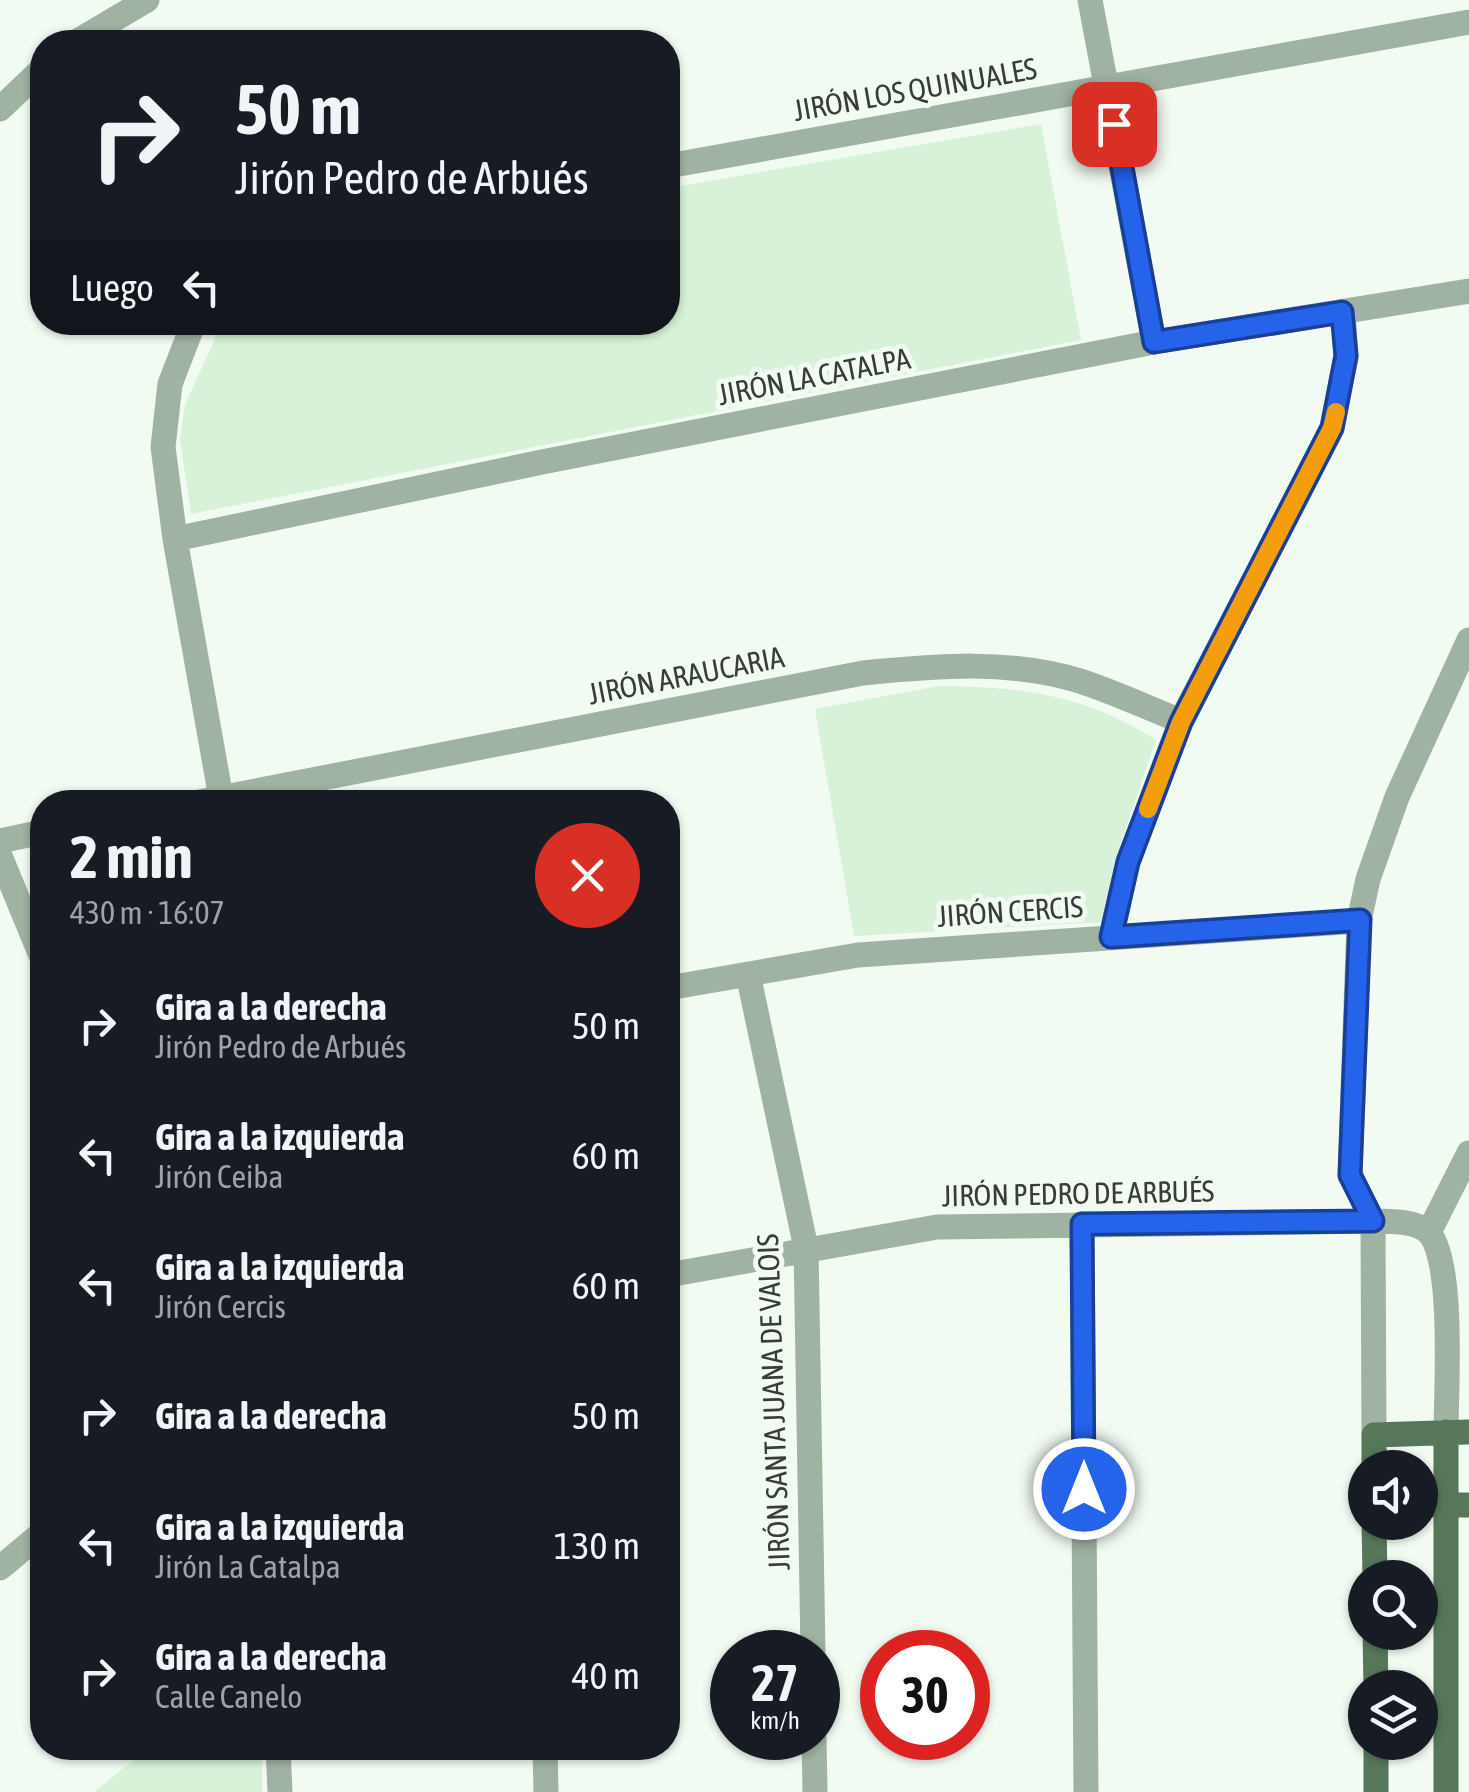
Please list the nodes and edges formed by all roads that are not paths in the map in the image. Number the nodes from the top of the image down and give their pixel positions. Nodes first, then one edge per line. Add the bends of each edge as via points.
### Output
1 (147, 0) edge
2 (1090, 0) edge
3 (1469, 22) edge
4 (96, 30) edge
5 (30, 80) edge
6 (1107, 88) junction
7 (0, 109) edge
8 (680, 164) edge
9 (1469, 291) edge
10 (1342, 312) junction
11 (189, 335) edge
12 (1154, 342) junction
13 (175, 539) junction
14 (1469, 640) edge
15 (1181, 722) junction
16 (209, 790) edge
17 (261, 790) edge
18 (30, 834) edge
19 (0, 840) edge
20 (0, 856) edge
21 (1360, 920) junction
22 (30, 929) edge
23 (1111, 937) junction
24 (748, 974) junction
25 (680, 986) edge
26 (1469, 1152) edge
27 (1373, 1221) junction
28 (1082, 1224) junction
29 (1428, 1232) junction
30 (806, 1248) junction
31 (680, 1273) edge
32 (1458, 1432) edge
33 (1374, 1435) junction
34 (1374, 1450) edge
35 (1445, 1505) edge
36 (30, 1544) edge
37 (0, 1568) edge
38 (813, 1630) edge
39 (279, 1760) edge
40 (545, 1760) edge
41 (814, 1760) edge
42 (1376, 1760) edge
43 (280, 1792) edge
44 (546, 1792) edge
45 (815, 1792) edge
46 (1086, 1792) edge
47 (1376, 1792) edge
48 (1446, 1792) edge

1 - 4 street
2 - 6 street
3 - 6 street, JIRÓN LOS QUINUALES
5 - 7 street
6 - 8 street, JIRÓN LOS QUINUALES
6 - 12 street
9 - 10 street, JIRÓN LA CATALPA
10 - 12 street, JIRÓN LA CATALPA
10 - 15 street via 1346,356 1332,428
11 - 13 street via 170,384 163,447
12 - 13 street, JIRÓN LA CATALPA
13 - 16 street
14 - 21 street via 1396,797
15 - 17 street, JIRÓN ARAUCARIA via 1078,681 948,665 864,673
15 - 23 street via 1128,862
18 - 19 street
20 - 22 street
21 - 23 street, JIRÓN CERCIS
21 - 27 street via 1350,1175
23 - 24 street, JIRÓN CERCIS via 858,955
24 - 25 street, JIRÓN CERCIS
24 - 30 street, JIRÓN SANTA JUANA DE VALOIS
26 - 29 street
27 - 28 street, JIRÓN PEDRO DE ARBUÉS
27 - 29 street, JIRÓN PEDRO DE ARBUÉS
27 - 33 street
28 - 30 street, JIRÓN PEDRO DE ARBUÉS via 937,1227
28 - 46 street
29 - 32 street via 1442,1255
30 - 31 street, JIRÓN PEDRO DE ARBUÉS
30 - 38 street, JIRÓN SANTA JUANA DE VALOIS
32 - 33 main road
32 - 35 main road
33 - 34 main road
35 - 48 main road
36 - 37 street
39 - 43 street
40 - 44 street
41 - 45 street
42 - 47 main road

